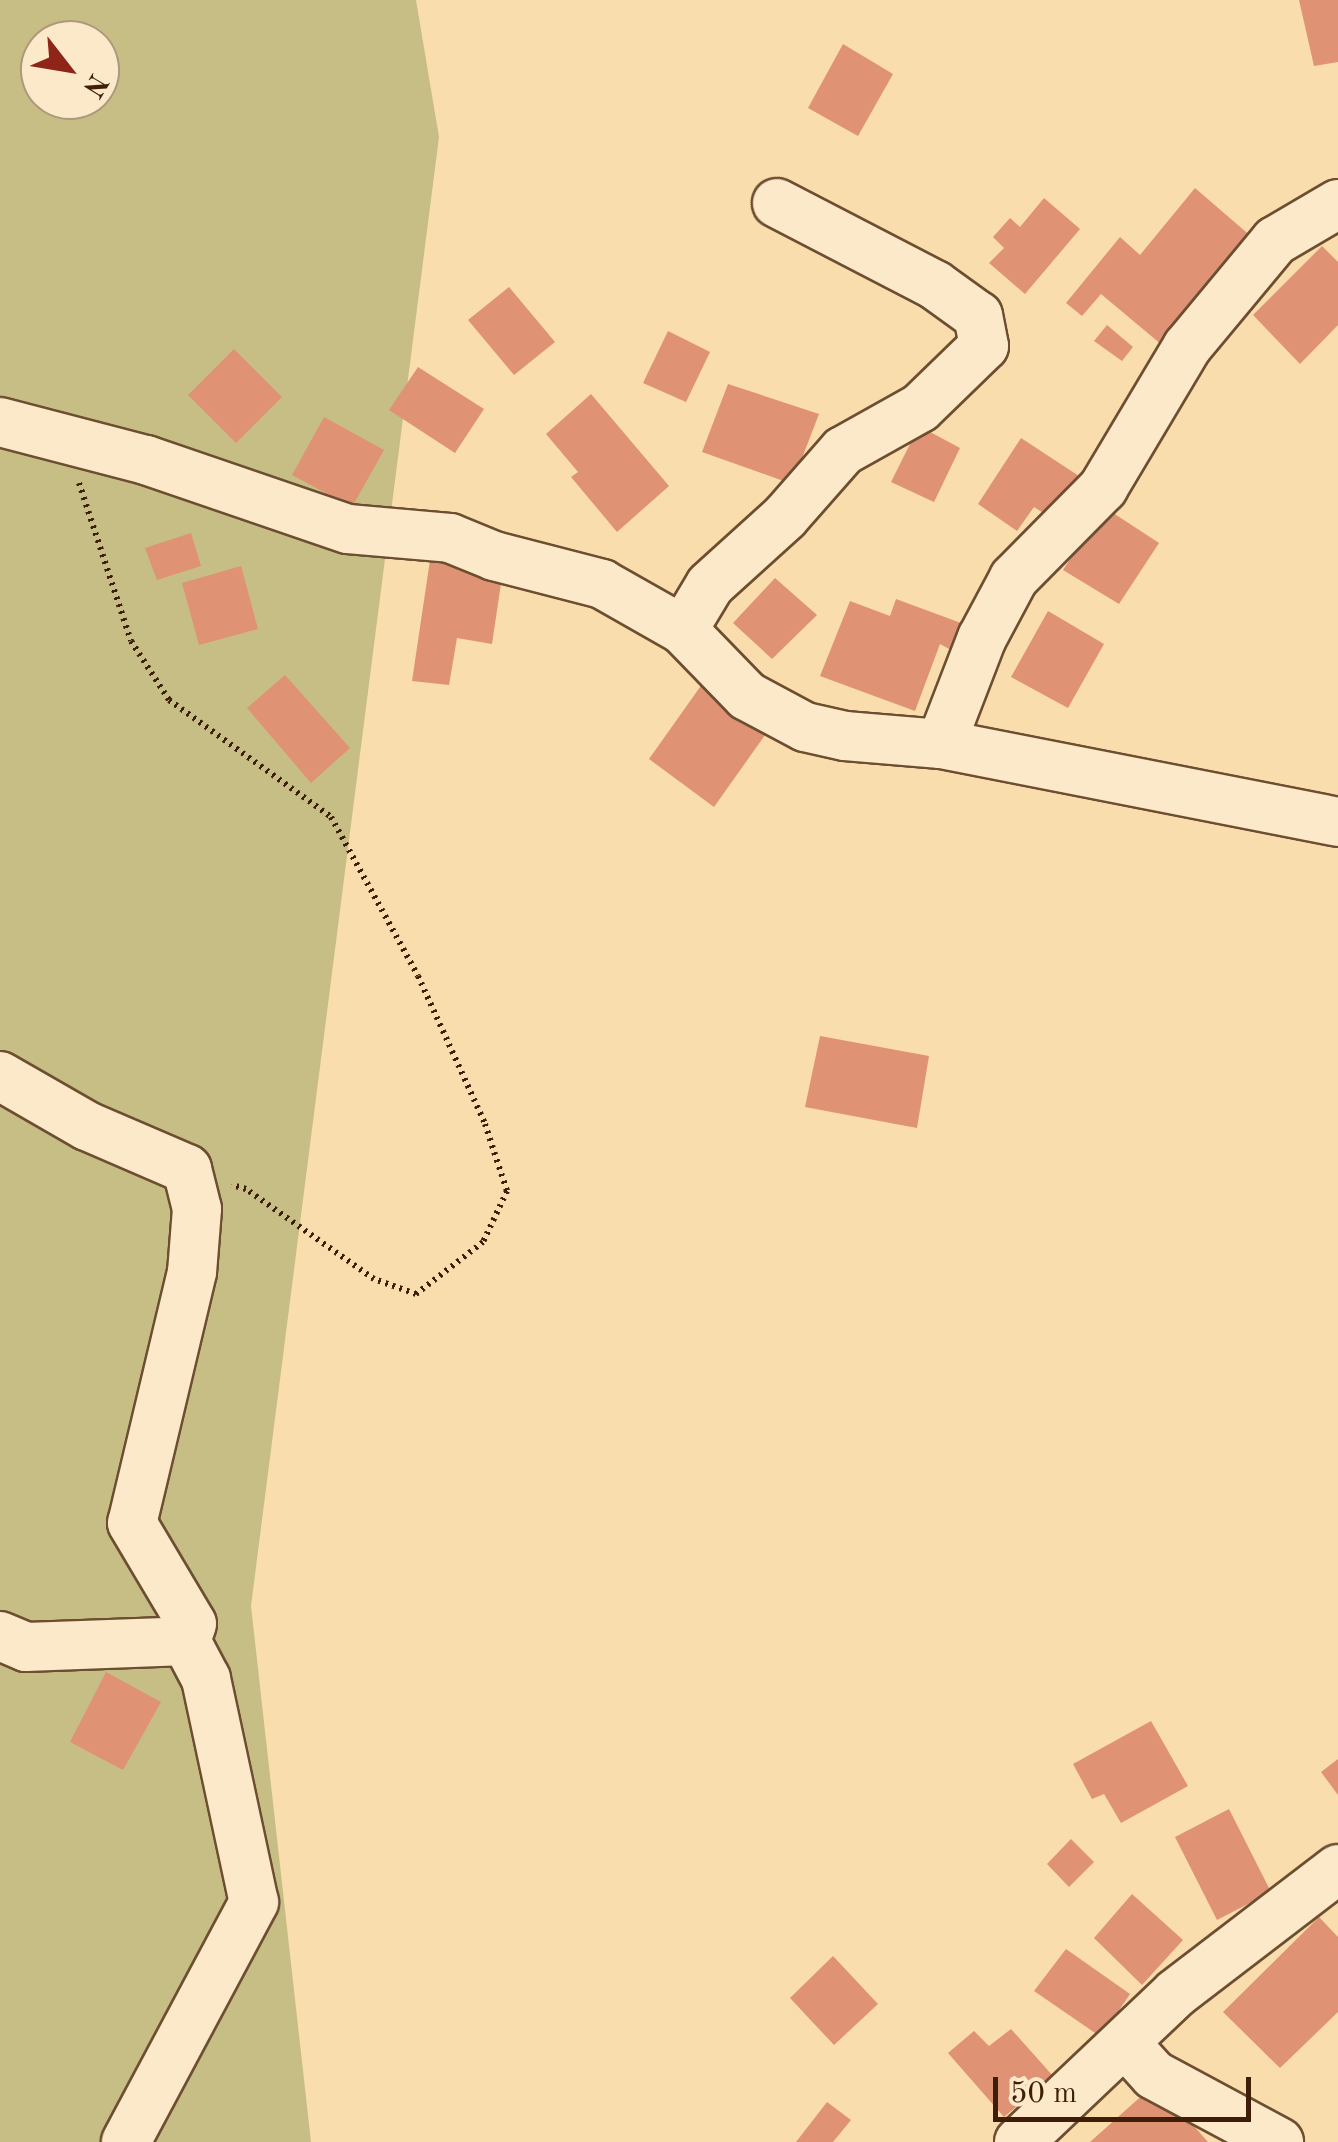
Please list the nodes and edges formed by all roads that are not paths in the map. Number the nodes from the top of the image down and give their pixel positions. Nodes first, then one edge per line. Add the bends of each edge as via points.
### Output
1 (776, 203) dead end
2 (1338, 204) edge
3 (0, 422) edge
4 (683, 630) junction
5 (940, 744) junction
6 (1338, 822) edge
7 (0, 1076) edge
8 (0, 1636) edge
9 (186, 1642) junction
10 (1338, 1869) edge
11 (1125, 2042) junction
12 (126, 2142) edge
13 (1020, 2142) edge
14 (1279, 2142) edge

1 - 4 street via 935,285 978,316 984,346 920,408 843,451 786,516 710,585
2 - 5 street via 1275,240 1187,347 1103,488 1014,578
3 - 4 street via 146,460 348,529 450,538 602,584
4 - 5 street via 747,696 805,727
5 - 6 street
7 - 9 street via 87,1126 187,1168 197,1209 192,1272 132,1522 192,1624
8 - 9 street via 26,1647
9 - 12 street via 206,1679 254,1902
10 - 11 street via 1176,1993
11 - 13 street
11 - 14 street via 1154,2075

